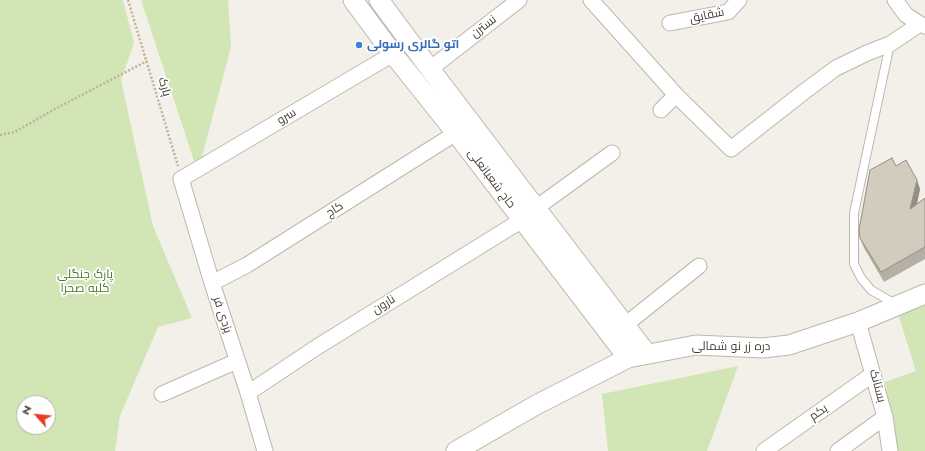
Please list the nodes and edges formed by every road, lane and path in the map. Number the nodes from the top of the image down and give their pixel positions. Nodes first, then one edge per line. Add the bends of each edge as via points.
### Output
1 (128, 0) edge
2 (353, 0) edge
3 (379, 0) edge
4 (519, 0) edge
5 (591, 0) edge
6 (739, 0) edge
7 (896, 0) edge
8 (670, 23) dead end
9 (922, 25) edge
10 (410, 42) junction
11 (890, 44) junction
12 (393, 54) junction
13 (147, 61) junction
14 (430, 69) junction
15 (415, 81) junction
16 (676, 94) junction
17 (661, 110) dead end
18 (463, 128) junction
19 (0, 135) edge
20 (612, 153) dead end
21 (181, 180) junction
22 (529, 214) junction
23 (699, 266) dead end
24 (212, 282) junction
25 (925, 294) edge
26 (898, 305) junction
27 (858, 322) junction
28 (625, 325) junction
29 (647, 354) junction
30 (628, 358) junction
31 (237, 361) junction
32 (873, 374) junction
33 (248, 393) junction
34 (162, 394) dead end
35 (885, 417) junction
36 (265, 451) edge
37 (456, 451) edge
38 (764, 451) edge
39 (838, 451) edge
40 (890, 451) edge

1 - 13 path, پارک
2 - 12 street, حاج شعبانعلی
3 - 10 street, حاج شعبانعلی
4 - 14 street, نسترن
5 - 16 street
6 - 8 street, شقایق via 728,12
7 - 9 street via 906,15
9 - 11 street
10 - 12 street
10 - 14 street, حاج شعبانعلی
11 - 16 street via 836,68 731,149
11 - 26 lane via 854,213 854,264 871,290
12 - 15 street, حاج شعبانعلی
12 - 21 street, سرو
13 - 19 path via 15,132
13 - 21 path, پارک
14 - 15 street
14 - 18 street, حاج شعبانعلی
15 - 18 street, حاج شعبانعلی
16 - 17 street
18 - 22 street, حاج شعبانعلی
18 - 24 street, کاج via 247,265
20 - 22 street, نارون
21 - 24 street, یزدی فر
22 - 28 street, حاج شعبانعلی
22 - 30 street, حاج شعبانعلی
22 - 33 street, نارون
23 - 28 street
24 - 31 street, یزدی فر
25 - 26 street, دره زر نو شمالی
26 - 27 street, دره زر نو شمالی
27 - 29 street, دره زر نو شمالی via 789,345 763,348 696,345
27 - 32 street, بستانک
28 - 29 street, حاج شعبانعلی
29 - 30 street, دره زر نو شمالی
30 - 37 street, دره زر نو شمالی via 536,405
31 - 33 street, یزدی فر
31 - 34 street
32 - 35 street, بستانک
32 - 38 street, یکم
33 - 36 street, یزدی فر
35 - 39 street
35 - 40 street, بستانک

